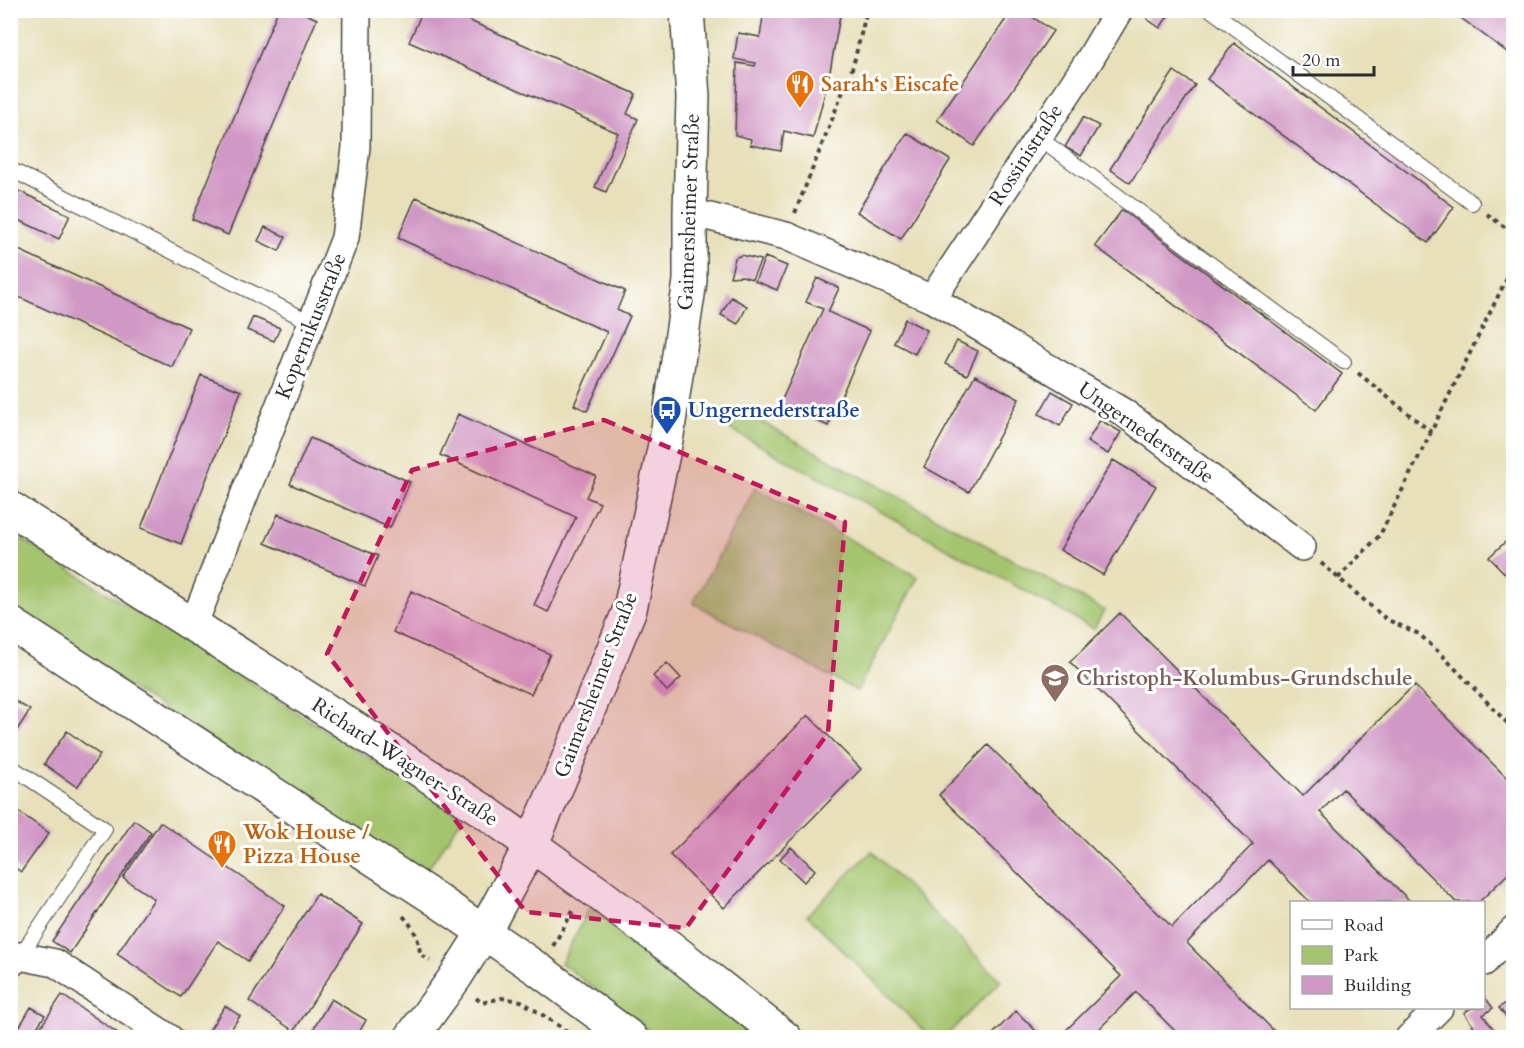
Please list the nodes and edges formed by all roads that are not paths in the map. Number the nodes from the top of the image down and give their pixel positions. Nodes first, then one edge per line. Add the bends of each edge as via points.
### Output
1 (357, 10) edge
2 (687, 10) edge
3 (1119, 10) edge
4 (1211, 10) edge
5 (1038, 137) junction
6 (10, 169) edge
7 (1472, 203) road end
8 (690, 212) junction
9 (932, 299) junction
10 (312, 322) junction
11 (1344, 362) road end
12 (10, 508) edge
13 (1302, 547) road end
14 (10, 623) edge
15 (193, 626) junction
16 (10, 766) edge
17 (531, 845) junction
18 (1514, 930) edge
19 (484, 932) junction
20 (15, 960) edge
21 (1485, 961) edge
22 (1438, 1009) edge
23 (169, 1038) edge
24 (411, 1038) edge
25 (631, 1038) edge
26 (785, 1038) edge
27 (1409, 1038) edge

1 - 10 street, Kopernikusstraße via 356,147 345,238
2 - 8 main road, Gaimersheimer Straße via 693,97
3 - 5 street, Rossinistraße
4 - 7 lane
5 - 9 street, Rossinistraße
5 - 11 lane
6 - 10 lane
8 - 9 street, Ungernederstraße via 786,236
8 - 17 main road, Gaimersheimer Straße via 690,281 685,317 667,435 630,609
9 - 13 street, Ungernederstraße via 1123,412
10 - 15 street, Kopernikusstraße
12 - 15 main road, Richard-Wagner-Straße
14 - 19 main road
15 - 17 main road, Richard-Wagner-Straße
16 - 20 lane via 105,829
17 - 19 main road, Gaimersheimer Straße
17 - 26 main road, Richard-Wagner-Straße
18 - 21 street
19 - 24 main road, Gaimersheimer Straße
19 - 25 main road
20 - 23 street via 55,963
22 - 27 street

